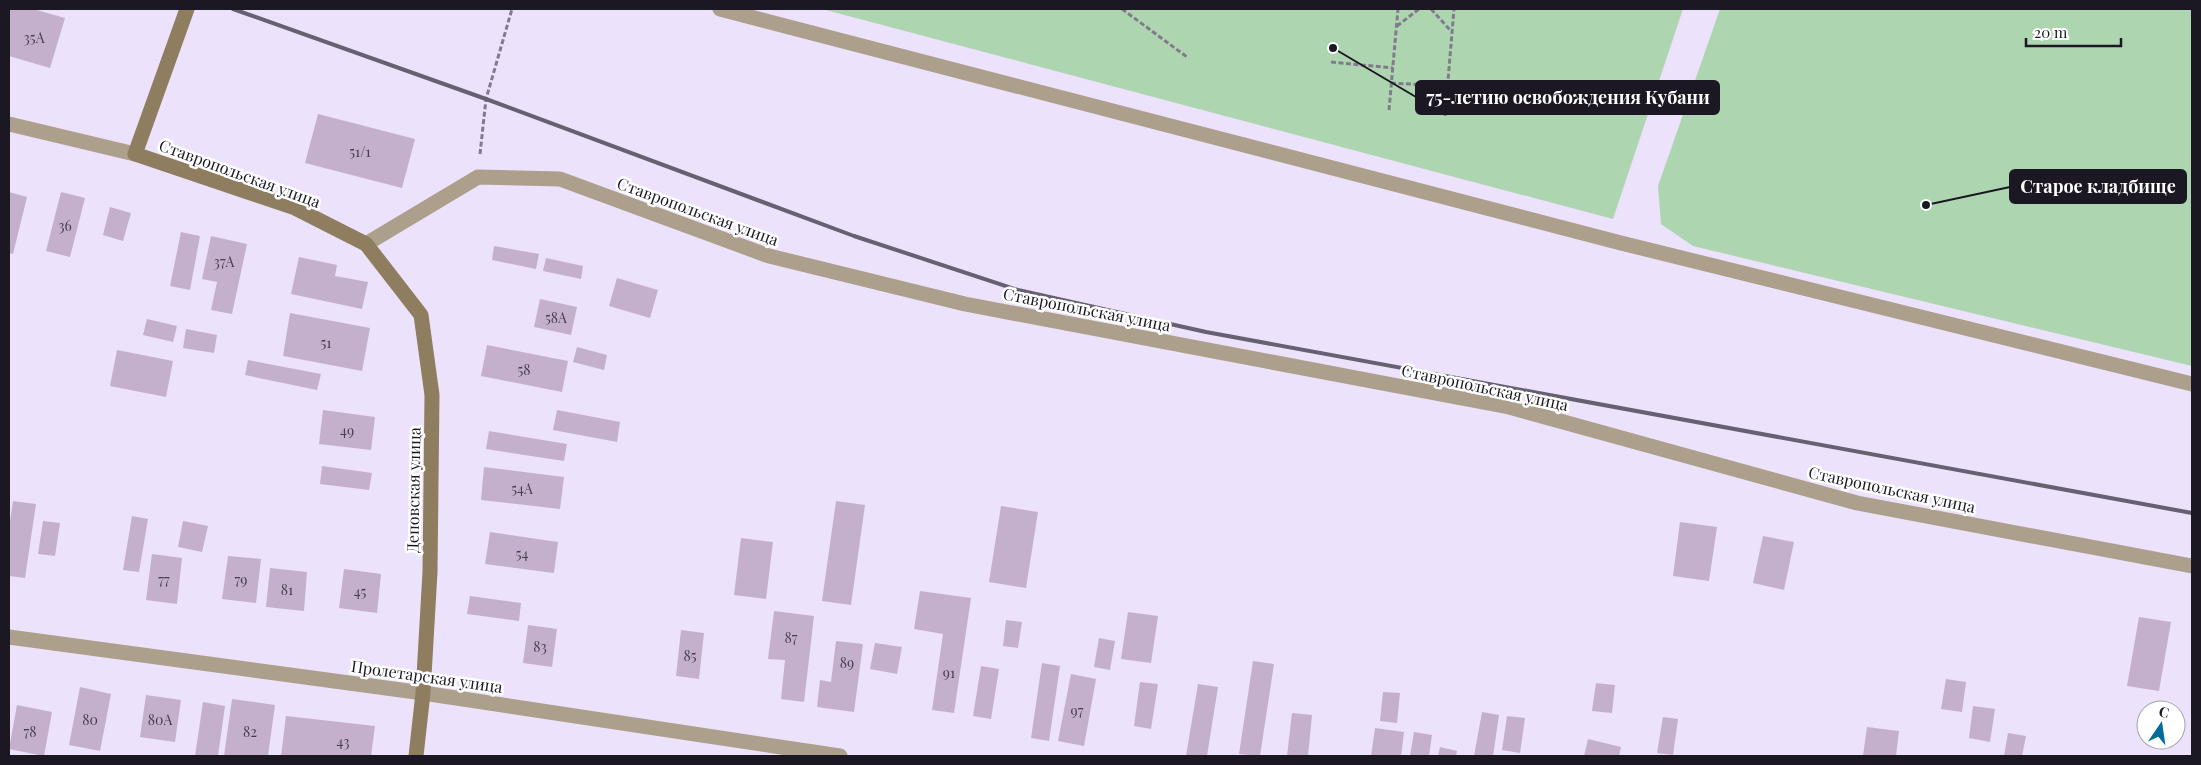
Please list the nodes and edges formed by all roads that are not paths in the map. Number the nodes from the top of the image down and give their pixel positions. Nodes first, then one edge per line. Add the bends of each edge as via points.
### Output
1 (188, 9) edge
2 (720, 9) edge
3 (9, 124) edge
4 (136, 154) junction
5 (366, 244) junction
6 (2192, 384) edge
7 (2192, 566) edge
8 (9, 637) edge
9 (423, 693) junction
10 (416, 756) edge
11 (840, 756) edge

1 - 4 main road
2 - 6 street via 1621,243
3 - 4 street, Ставропольская улица
4 - 5 main road, Ставропольская улица via 295,208
5 - 7 street, Ставропольская улица via 478,177 560,179 769,256 965,304 1509,407 1857,503
5 - 9 main road, Деповская улица via 420,315 432,395 430,572
8 - 9 street, Пролетарская улица
9 - 10 main road, Деповская улица
9 - 11 street, Пролетарская улица

